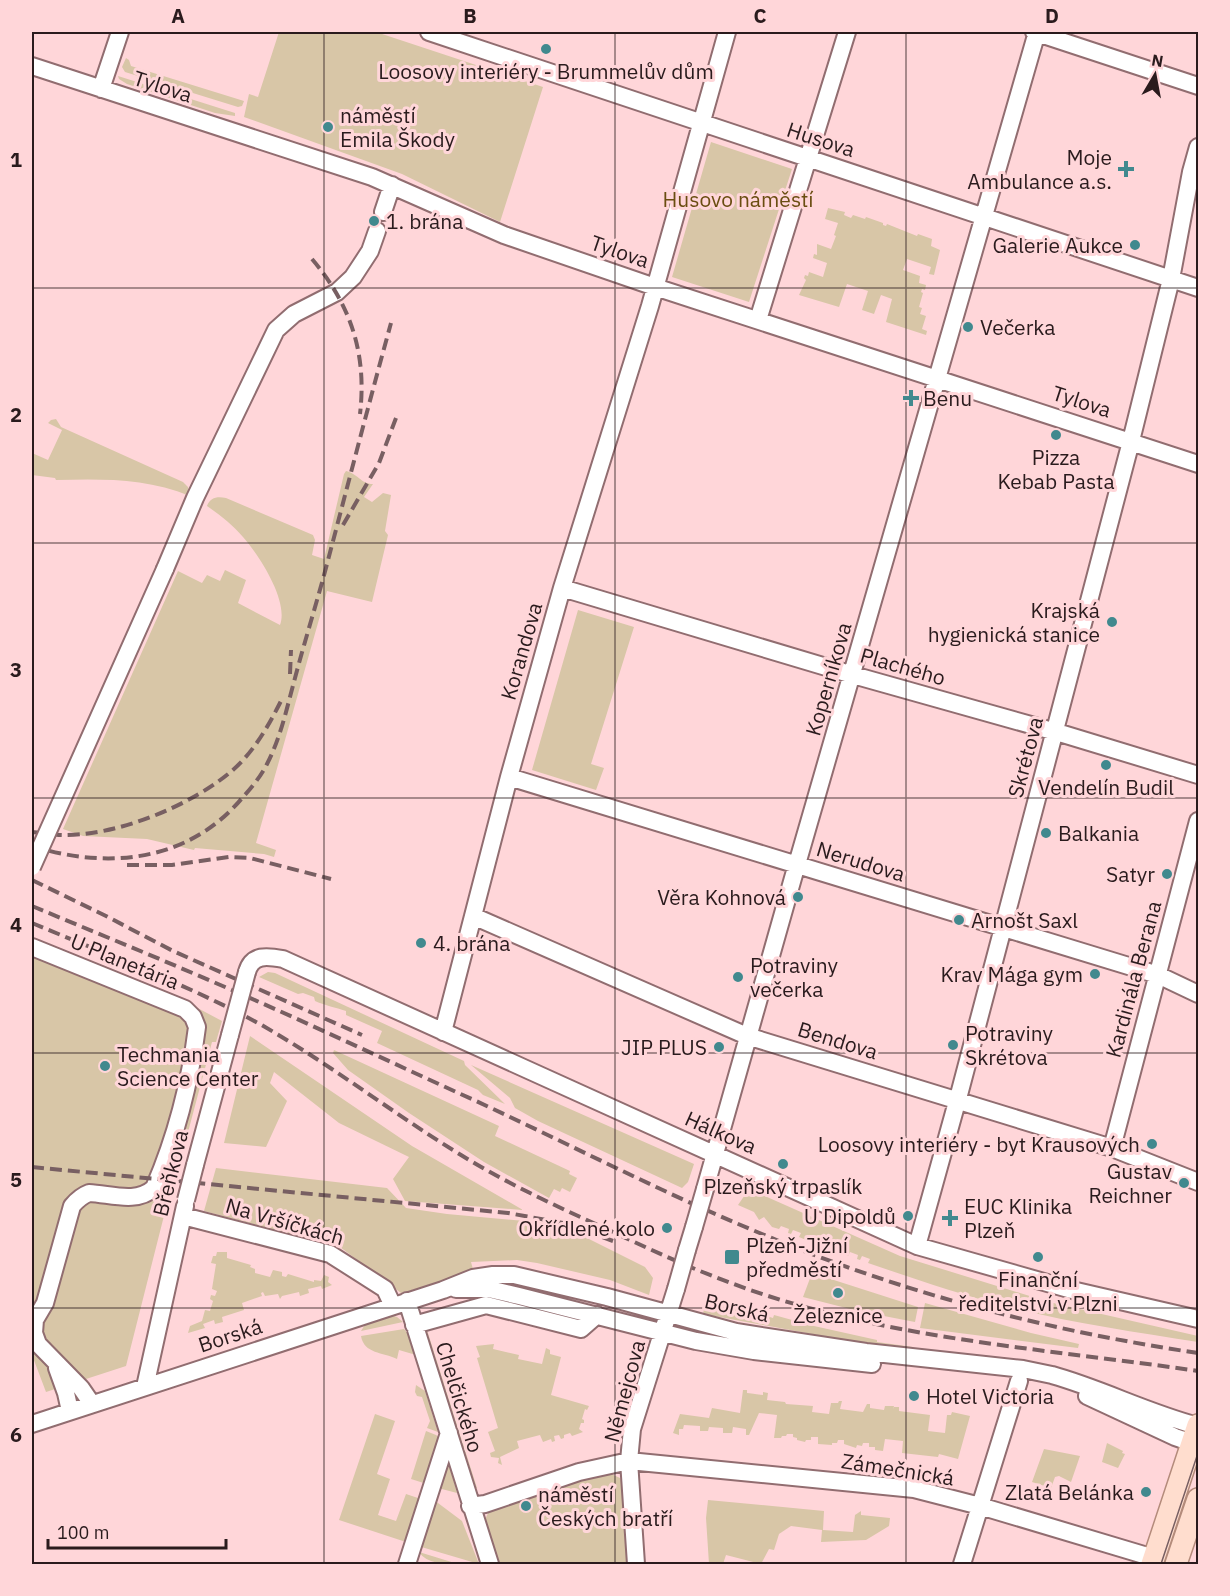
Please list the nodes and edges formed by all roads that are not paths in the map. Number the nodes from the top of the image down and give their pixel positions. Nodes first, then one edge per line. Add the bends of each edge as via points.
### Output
1 (120, 32) edge
2 (429, 32) edge
3 (727, 32) edge
4 (848, 32) edge
5 (1036, 32) edge
6 (32, 66) edge
7 (1198, 86) edge
8 (101, 89) junction
9 (702, 124) junction
10 (1198, 147) edge
11 (808, 158) junction
12 (392, 185) junction
13 (382, 212) dead end
14 (985, 217) junction
15 (377, 231) dead end
16 (1172, 279) junction
17 (656, 287) junction
18 (1198, 288) edge
19 (758, 320) junction
20 (938, 378) junction
21 (1131, 440) junction
22 (1198, 464) edge
23 (562, 588) junction
24 (853, 675) junction
25 (1055, 732) junction
26 (1198, 775) edge
27 (509, 777) junction
28 (1198, 821) edge
29 (796, 865) junction
30 (32, 867) edge
31 (473, 916) junction
32 (1003, 928) junction
33 (34, 949) edge
34 (247, 972) joint
35 (1158, 975) junction
36 (1198, 993) edge
37 (443, 1032) junction
38 (747, 1036) junction
39 (958, 1101) junction
40 (1112, 1148) junction
41 (713, 1154) junction
42 (1198, 1182) edge
43 (185, 1208) junction
44 (917, 1246) junction
45 (687, 1250) joint
46 (443, 1290) junction
47 (400, 1304) junction
48 (597, 1314) junction
49 (669, 1314) junction
50 (1198, 1319) edge
51 (414, 1325) junction
52 (32, 1327) edge
53 (663, 1333) junction
54 (55, 1361) junction
55 (1019, 1380) junction
56 (145, 1387) junction
57 (92, 1404) junction
58 (70, 1411) junction
59 (32, 1424) edge
60 (1197, 1433) edge
61 (448, 1434) junction
62 (629, 1461) junction
63 (1198, 1499) edge
64 (471, 1506) junction
65 (980, 1506) junction
66 (1153, 1561) edge
67 (407, 1564) edge
68 (490, 1564) edge
69 (636, 1564) edge
70 (962, 1564) edge
71 (1176, 1564) edge

1 - 8 street
2 - 9 street, Husova
3 - 9 street
4 - 11 street
5 - 7 street
5 - 14 street, Koperníkova
6 - 8 street, Tylova
8 - 12 street, Tylova
9 - 11 street, Husova
9 - 17 street
10 - 16 street, Skrétova
11 - 14 street, Husova
11 - 19 street
12 - 13 street
12 - 17 street, Tylova via 504,235
14 - 16 street, Husova
14 - 20 street, Koperníkova
15 - 30 street, bridge via 353,277 337,292 294,314 276,330 195,498
16 - 18 street, Husova
16 - 21 street, Skrétova
17 - 19 street, Tylova
17 - 23 street, Korandova
19 - 20 street, Tylova
20 - 21 street, Tylova
20 - 24 street, Koperníkova
21 - 22 street, Tylova
21 - 25 street, Skrétova
23 - 24 street, Plachého
23 - 27 street, Korandova
24 - 25 street, Plachého
24 - 29 street, Koperníkova
25 - 26 street, Plachého
25 - 32 street, Skrétova
27 - 29 street, Nerudova
27 - 31 street, Korandova
28 - 35 street, Kardinála Berana
29 - 32 street, Nerudova
29 - 38 street, Koperníkova
31 - 37 street, Korandova
31 - 38 street, Bendova
32 - 35 street, Nerudova
32 - 39 street, Skrétova
33 - 52 street, U Planetária via 185,1008 197,1027 182,1107 154,1188 135,1198 89,1193 76,1201 45,1303
34 - 37 street, Hálkova via 250,963 260,957 283,959
34 - 43 street, Břeňkova, bridge
35 - 36 street, Nerudova
35 - 40 street, Kardinála Berana
37 - 41 street, Hálkova
38 - 39 street, Bendova
38 - 41 street, Koperníkova
39 - 40 street, Bendova
39 - 44 street, Skrétova
40 - 42 street, Bendova
41 - 44 street, Hálkova
41 - 45 street, Koperníkova, bridge
43 - 47 street, Na Vršíčkách via 330,1254 385,1288
43 - 56 street, Břeňkova
44 - 50 street, Hálkova via 1072,1290
45 - 49 street, Němejcova, bridge
46 - 47 street, Borská
46 - 48 street, Borská via 489,1289
46 - 49 street, Borská via 473,1278 514,1275
47 - 51 street, Chelčického
47 - 56 street, Borská
48 - 51 street via 582,1329 486,1305
48 - 53 street, Borská
49 - 53 street, Němejcova
49 - 60 street, Borská via 791,1342 1053,1375 1083,1383
51 - 61 street, Chelčického
52 - 54 street via 38,1344
53 - 55 street, Borská via 754,1351
53 - 62 street, Němejcova via 632,1429
54 - 57 street
54 - 58 street
55 - 60 street, Borská via 1084,1395 1175,1437
55 - 65 street
56 - 57 street, Borská
57 - 58 street, Borská
58 - 59 street, Borská
60 - 66 main road
61 - 64 street, Chelčického
61 - 67 street
62 - 64 street via 579,1472
62 - 65 street, Zámečnická via 914,1489
62 - 69 street
63 - 71 main road
64 - 68 street
65 - 66 street, Zámečnická
65 - 70 street

